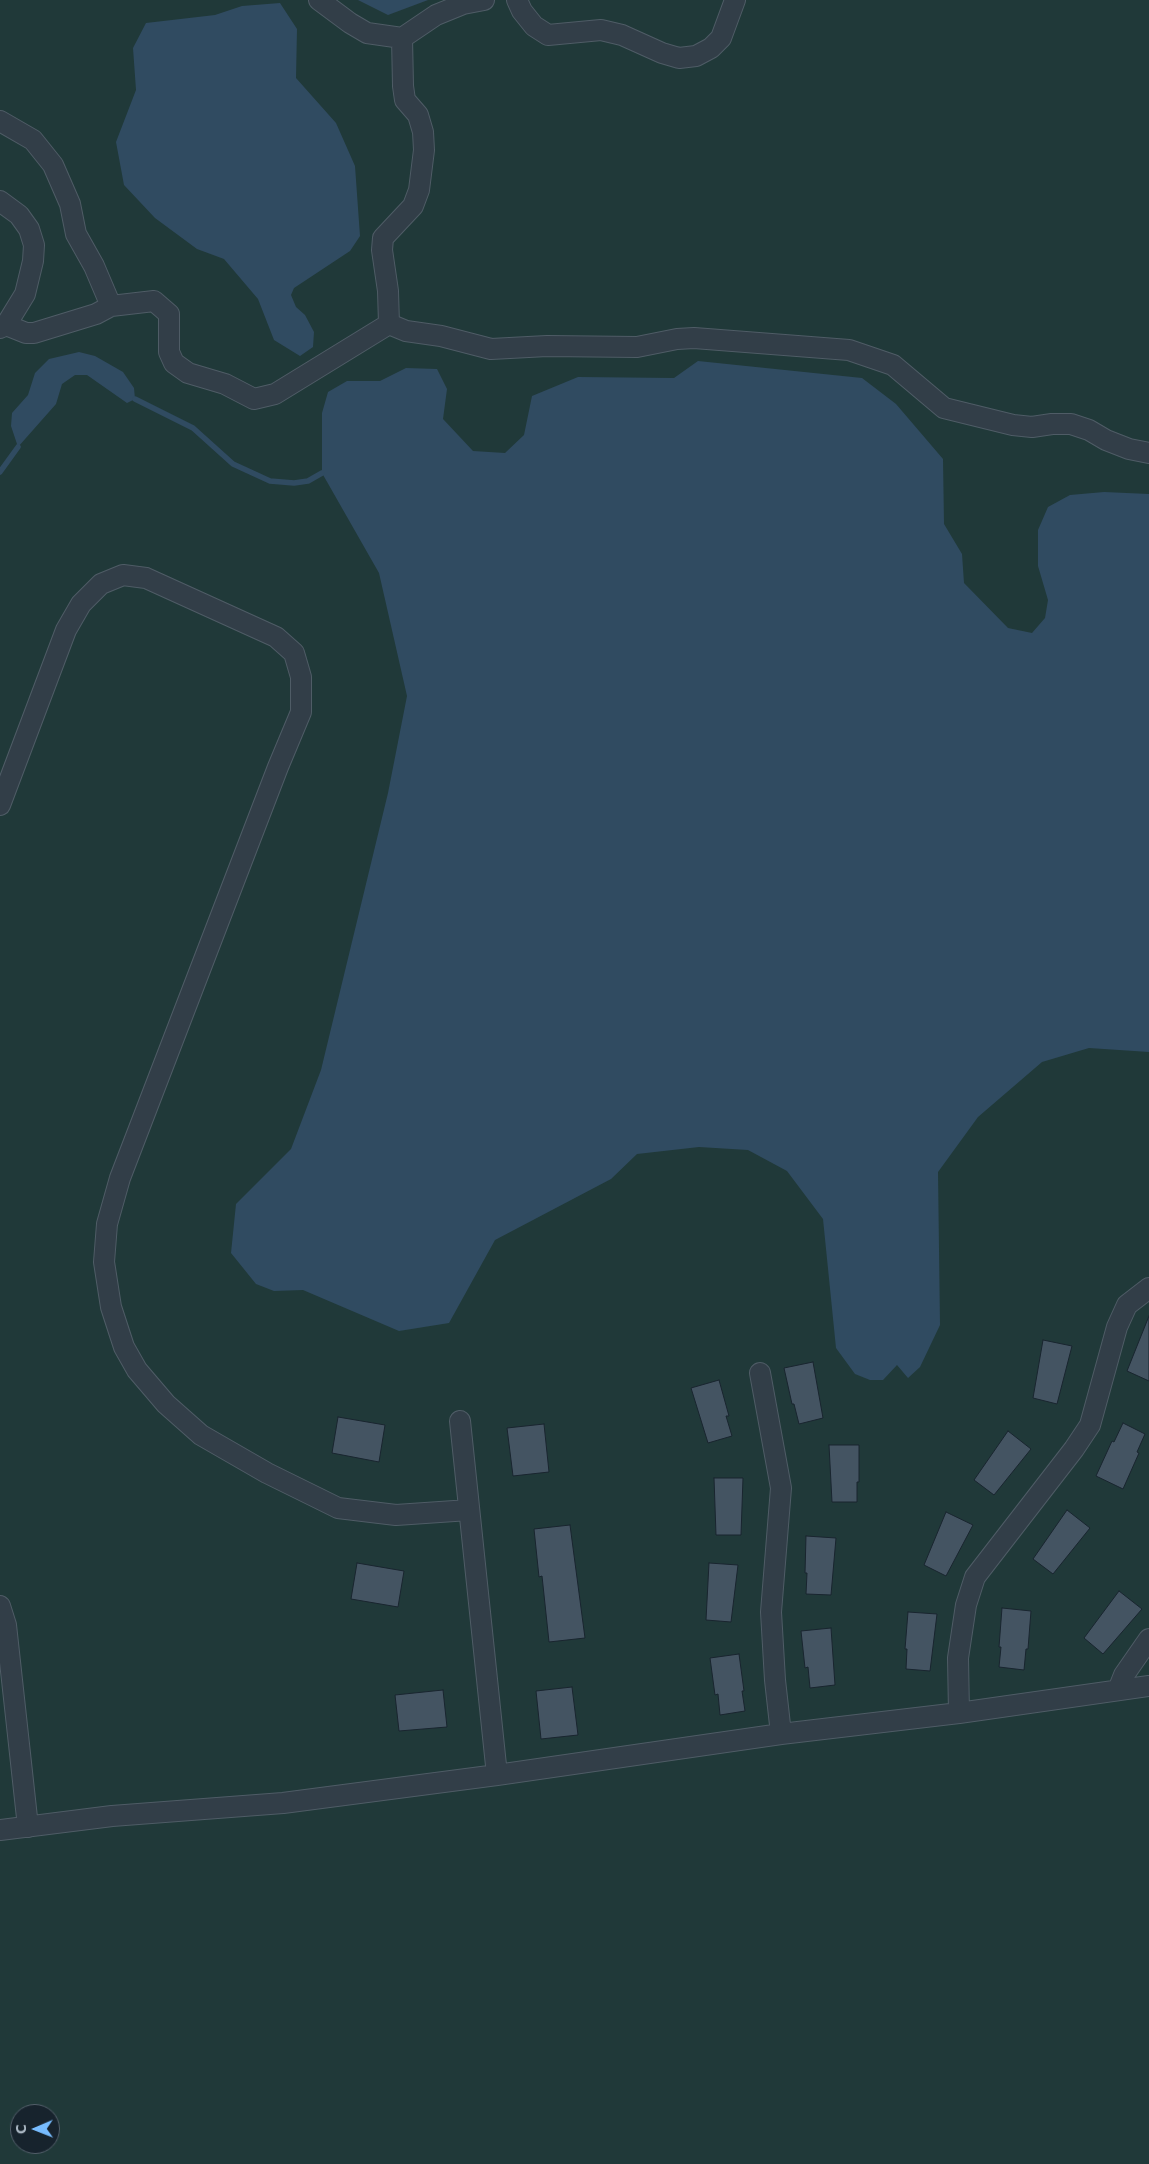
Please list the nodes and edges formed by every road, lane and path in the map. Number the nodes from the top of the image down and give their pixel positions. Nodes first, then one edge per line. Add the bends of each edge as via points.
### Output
1 (319, 0) edge
2 (484, 0) edge
3 (517, 0) edge
4 (734, 0) edge
5 (402, 38) junction
6 (0, 121) edge
7 (0, 201) edge
8 (111, 306) junction
9 (389, 324) junction
10 (3, 327) edge
11 (1149, 453) edge
12 (0, 805) edge
13 (1149, 1288) edge
14 (760, 1374) dead end
15 (460, 1420) dead end
16 (469, 1510) junction
17 (0, 1606) edge
18 (1149, 1639) edge
19 (1149, 1686) edge
20 (1118, 1690) junction
21 (959, 1713) junction
22 (781, 1734) junction
23 (497, 1775) junction
24 (28, 1827) junction
25 (0, 1830) edge

1 - 5 lane via 367,33
2 - 5 lane via 463,4 436,16
3 - 4 lane via 534,26 548,34 601,30 679,58 696,56 721,38
5 - 9 lane via 405,100 418,115 424,132 424,150 419,190 413,206 383,238
6 - 8 lane via 33,140 53,165 70,204 76,234
7 - 10 lane via 19,215 29,229 34,245 25,294
8 - 9 lane via 149,301 161,306 170,314 169,352 174,362 188,373 225,384 254,399 275,394
8 - 10 lane via 44,331 26,333
9 - 11 lane via 406,331 491,349 637,347 694,338 849,350 892,365 944,408 1013,425 1071,424 1129,449
12 - 16 lane via 66,630 81,604 101,584 123,575 146,578 276,637 294,653 301,677 301,712 124,1168 113,1205 104,1262 111,1306 124,1347 137,1370 166,1404 201,1435 267,1473 338,1508 396,1515
13 - 21 lane via 1127,1305 1117,1327 1090,1425 975,1577 966,1604 958,1658
14 - 22 lane via 781,1488 771,1612
15 - 16 lane
16 - 23 lane
17 - 24 lane via 6,1625
18 - 20 lane via 1124,1675
19 - 20 lane
20 - 21 lane
21 - 22 lane
22 - 23 lane
23 - 24 lane via 283,1803 112,1816
24 - 25 lane

